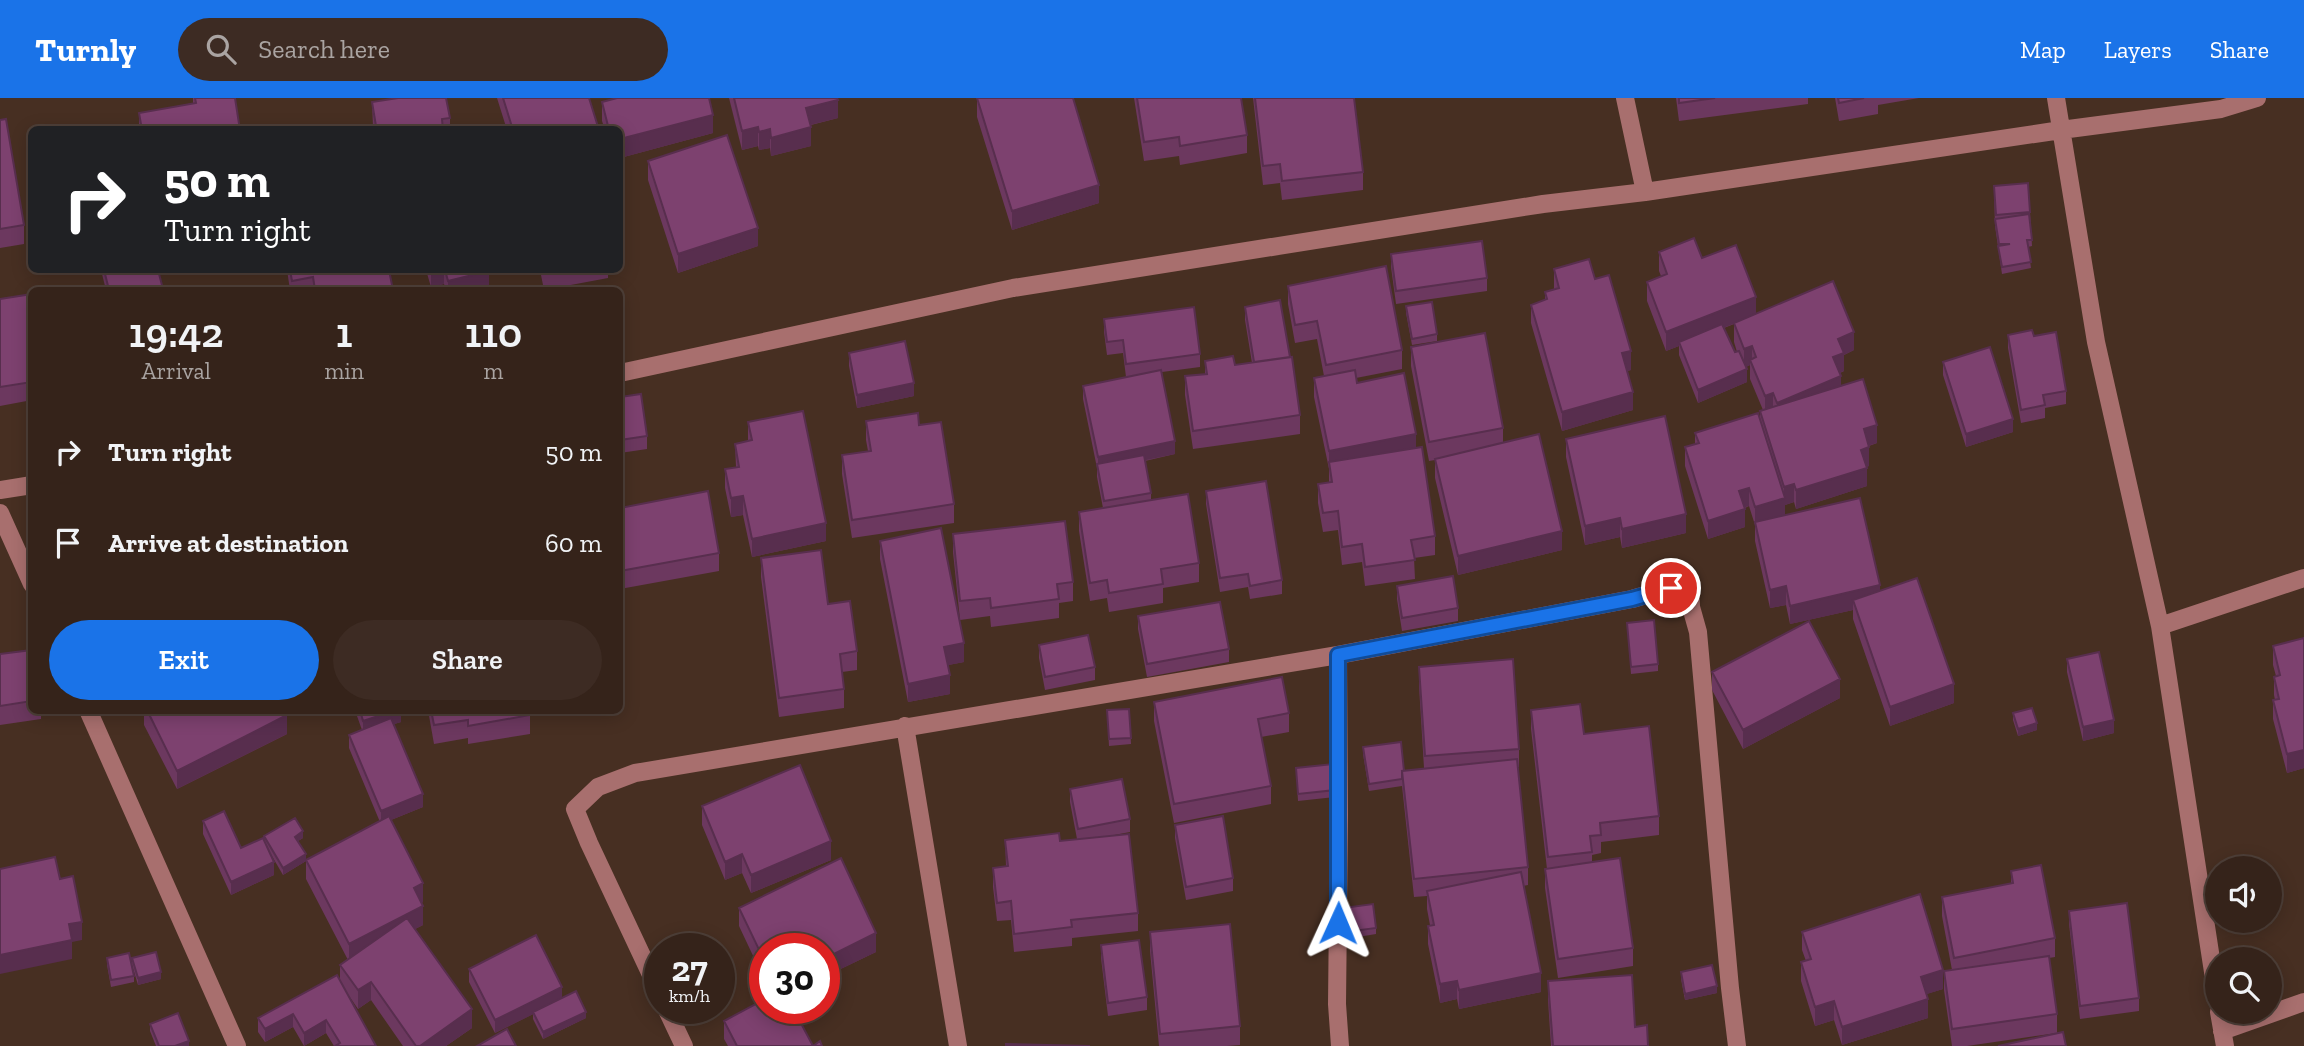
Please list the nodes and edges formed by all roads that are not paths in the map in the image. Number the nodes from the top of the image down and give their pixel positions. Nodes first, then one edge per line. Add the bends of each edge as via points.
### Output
1 (1625, 98) edge
2 (2056, 98) edge
3 (2257, 98) edge
4 (2062, 130) junction
5 (1645, 192) junction
6 (623, 372) edge
7 (28, 486) edge
8 (0, 491) edge
9 (0, 513) edge
10 (28, 575) edge
11 (2304, 578) edge
12 (2160, 626) junction
13 (1338, 655) junction
14 (90, 714) edge
15 (905, 726) junction
16 (2209, 947) edge
17 (644, 961) edge
18 (2304, 1002) edge
19 (674, 1024) edge
20 (2223, 1039) edge
21 (237, 1046) edge
22 (684, 1046) edge
23 (958, 1046) edge
24 (1340, 1046) edge
25 (1737, 1046) edge

1 - 5 street
2 - 4 street
3 - 4 street via 2221,109
4 - 5 street
4 - 12 street via 2096,342
5 - 6 street via 1013,288
7 - 8 street
9 - 10 street
11 - 12 street
12 - 16 street
13 - 15 street
13 - 24 street
13 - 25 street via 1632,599 1690,582
14 - 21 street
15 - 17 street via 635,774 598,787 575,809
15 - 23 street
18 - 20 street
19 - 22 street

